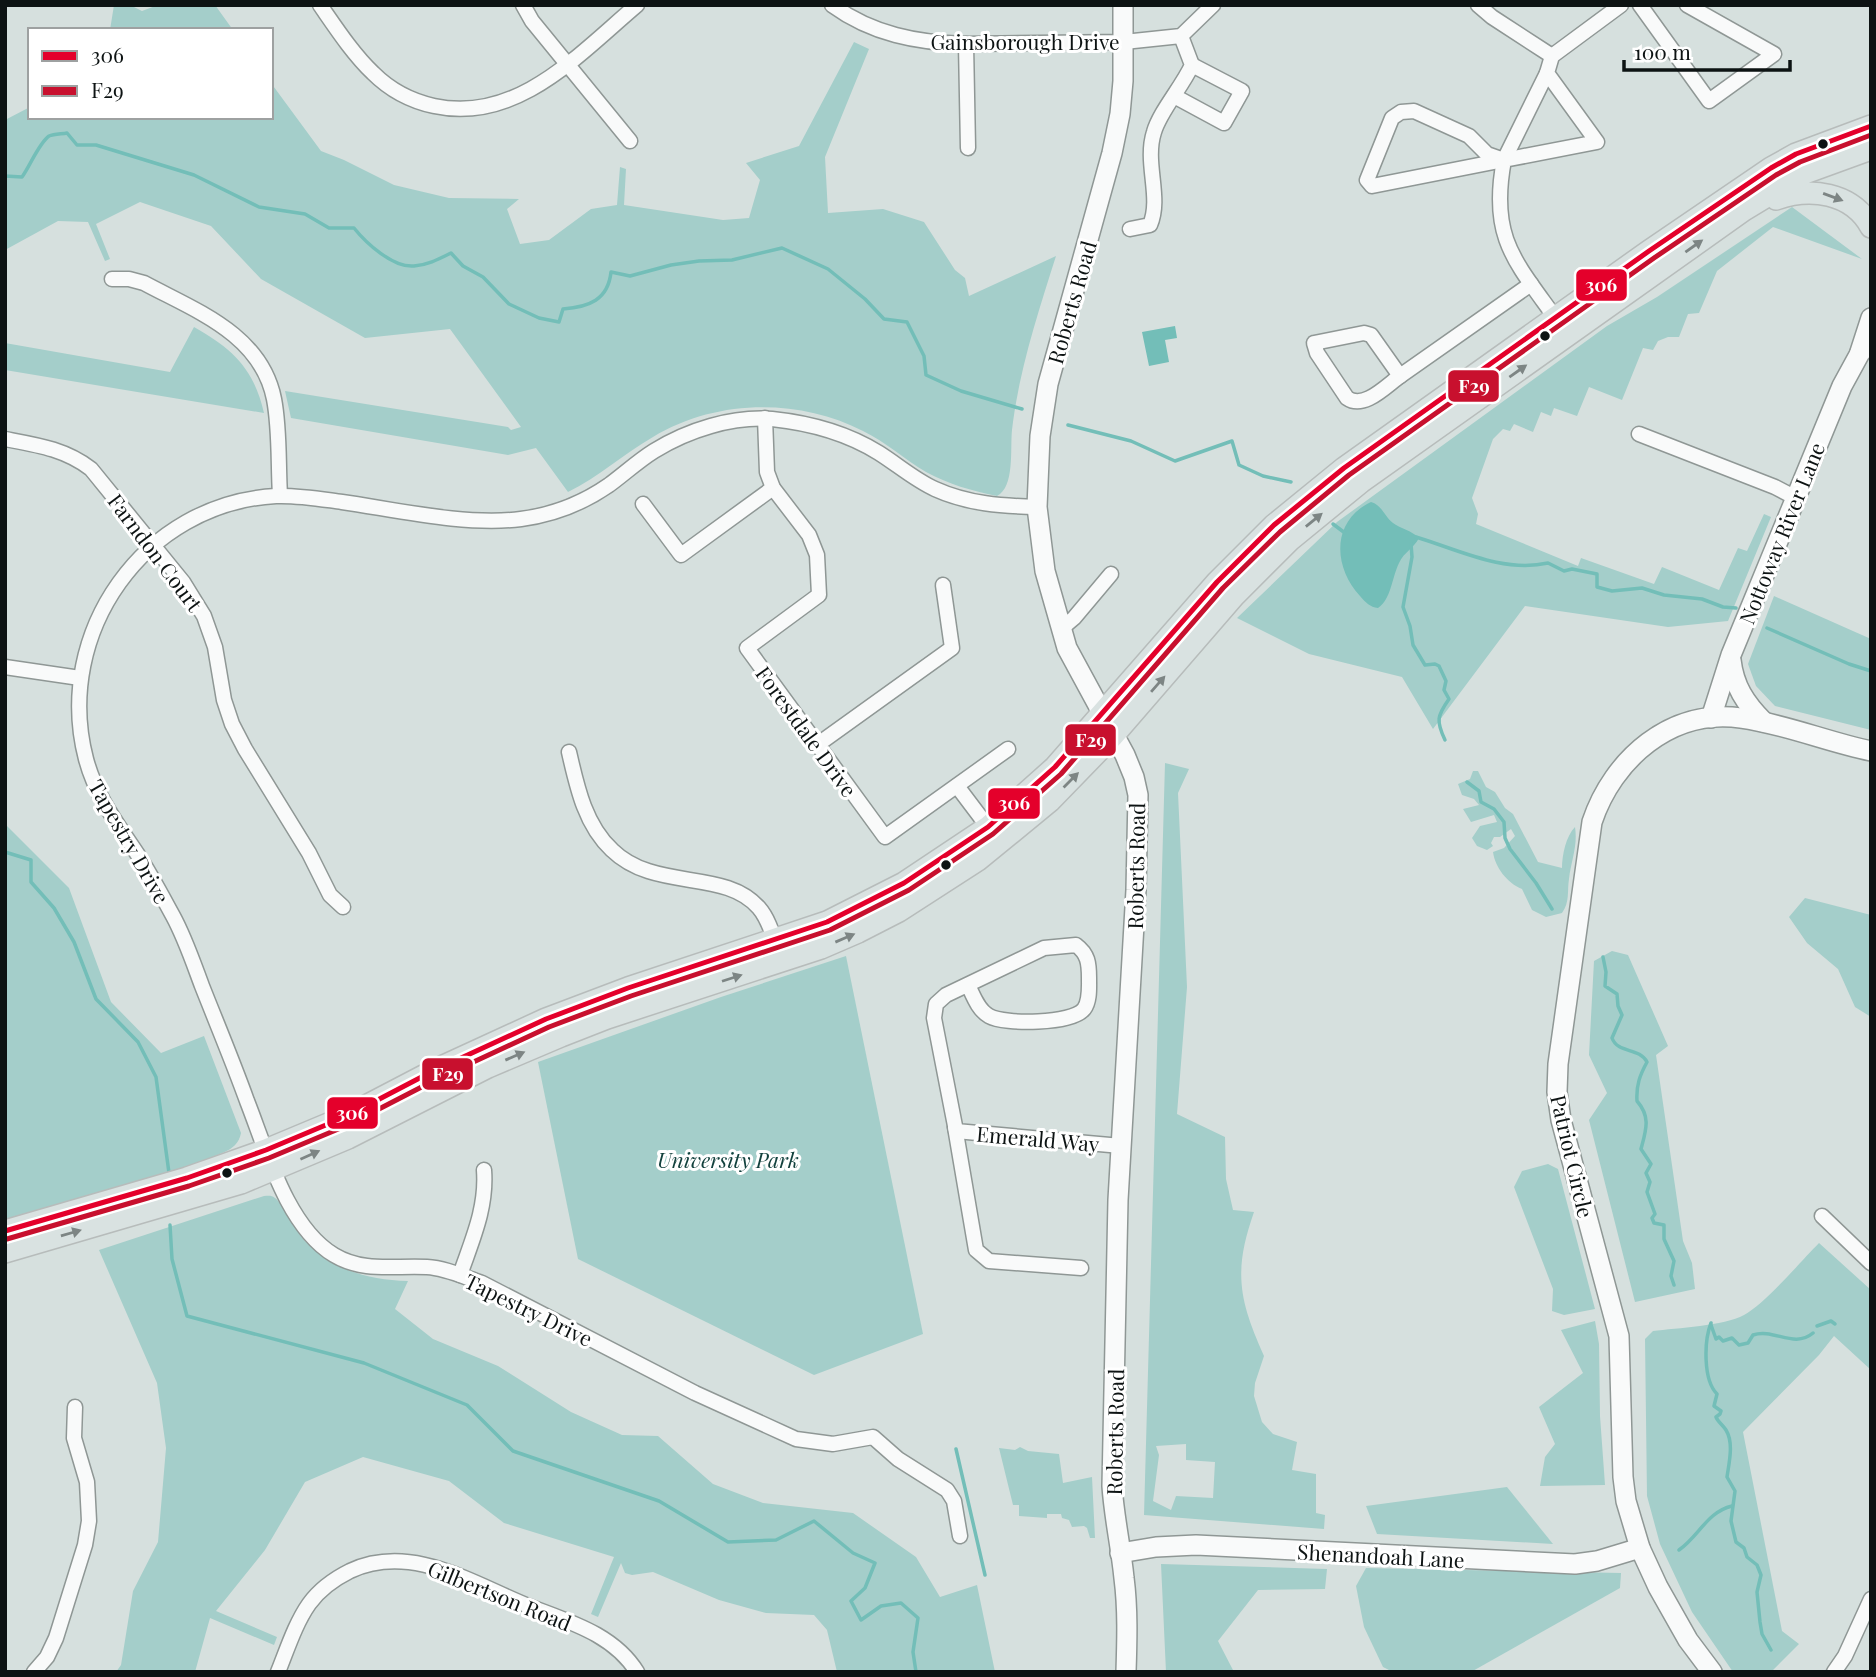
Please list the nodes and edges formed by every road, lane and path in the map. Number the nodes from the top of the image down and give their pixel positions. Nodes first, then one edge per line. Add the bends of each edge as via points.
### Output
1 (320, 5) edge
2 (523, 5) edge
3 (637, 5) edge
4 (832, 5) edge
5 (1123, 5) edge
6 (1213, 5) edge
7 (1478, 5) edge
8 (1620, 5) edge
9 (1640, 5) edge
10 (1687, 5) edge
11 (1181, 36) junction
12 (1124, 42) junction
13 (966, 44) junction
14 (1552, 55) junction
15 (566, 63) junction
16 (1192, 65) junction
17 (1547, 73) junction
18 (1174, 96) junction
19 (1870, 126) edge
20 (630, 141) dead end
21 (968, 148) dead end
22 (1871, 149) edge
23 (1504, 160) junction
24 (1744, 210) junction
25 (1871, 227) edge
26 (1130, 229) dead end
27 (112, 279) dead end
28 (1531, 284) junction
29 (1555, 318) junction
30 (1871, 318) edge
31 (1568, 336) junction
32 (1865, 347) edge
33 (1400, 376) junction
34 (765, 418) junction
35 (1639, 434) dead end
36 (5, 439) edge
37 (773, 488) junction
38 (280, 495) junction
39 (1796, 499) junction
40 (643, 504) dead end
41 (1037, 508) junction
42 (154, 545) junction
43 (1111, 574) dead end
44 (943, 585) dead end
45 (1060, 629) junction
46 (1731, 655) junction
47 (5, 667) edge
48 (80, 678) junction
49 (1719, 692) junction
50 (1101, 713) junction
51 (1711, 718) junction
52 (1763, 722) junction
53 (1686, 724) junction
54 (1113, 736) junction
55 (817, 745) junction
56 (1008, 748) dead end
57 (1871, 751) edge
58 (569, 752) dead end
59 (957, 786) junction
60 (988, 827) junction
61 (344, 907) dead end
62 (775, 941) junction
63 (782, 962) junction
64 (968, 985) junction
65 (955, 1129) junction
66 (1121, 1146) junction
67 (270, 1160) junction
68 (484, 1170) dead end
69 (1822, 1216) dead end
70 (5, 1231) edge
71 (5, 1252) edge
72 (1871, 1263) edge
73 (1081, 1268) dead end
74 (460, 1275) junction
75 (75, 1407) dead end
76 (960, 1536) dead end
77 (1640, 1548) junction
78 (1120, 1553) junction
79 (1871, 1599) edge
80 (34, 1672) edge
81 (278, 1672) edge
82 (637, 1672) edge
83 (1126, 1672) edge
84 (1712, 1672) edge
85 (1835, 1672) edge

1 - 15 street via 371,72 396,91 425,104 462,109 501,104 530,90
2 - 15 street
3 - 15 street
4 - 13 street, Gainsborough Drive via 862,24 900,37
5 - 12 street, Roberts Road
6 - 11 street
7 - 14 street
8 - 14 street
9 - 10 street via 1709,101 1774,54
11 - 12 street, Gainsborough Drive
11 - 16 street
12 - 13 street, Gainsborough Drive
12 - 41 street, Roberts Road via 1121,103 1112,153 1043,408
13 - 21 street
14 - 17 street
15 - 20 street
16 - 18 street
16 - 18 street via 1241,91 1224,123
17 - 23 street
17 - 23 street via 1597,142
18 - 26 street via 1154,131 1150,158 1155,214 1150,225
19 - 29 main road via 1771,168
22 - 24 main road via 1805,173
23 - 23 street via 1487,154 1469,136 1414,111 1401,112 1392,118 1367,180 1371,186
23 - 28 street via 1500,219 1508,245
24 -> 25 main road via 1805,191 1828,194 1849,203
31 -> 24 main road
27 - 38 street via 144,283 226,328 250,349 268,377 274,398
28 - 29 street
28 - 33 street
29 - 31 street
29 - 50 main road via 1344,468 1274,525
30 - 32 street, Nottoway River Lane
54 -> 31 main road via 1235,595 1290,540 1361,482
32 - 39 street, Nottoway River Lane via 1848,372
33 - 33 street via 1363,402 1353,402 1314,343 1371,335
34 - 37 street, Forestdale Drive via 766,471
34 - 38 street, Tapestry Drive via 732,421 678,438 590,496 524,518 476,520
34 - 41 street, Tapestry Drive via 839,433 949,495 990,505
35 - 39 street
36 - 42 street, Farndon Court via 55,449 79,460
37 - 40 street via 681,555
37 - 55 street, Forestdale Drive via 809,535 817,555 819,595 747,648
38 - 42 street, Tapestry Drive via 214,510
39 - 46 street, Nottoway River Lane
41 - 45 street, Roberts Road via 1045,572
42 - 48 street, Tapestry Drive via 135,562 104,605
42 - 61 street, Farndon Court via 204,615 228,713 245,749 330,895
43 - 45 street
44 - 55 street via 952,648
45 - 50 street, Roberts Road
46 - 49 street, Nottoway River Lane
46 - 52 street via 1739,692
47 - 48 street
48 - 67 street, Tapestry Drive via 81,736 94,785 181,931
49 - 51 street, Nottoway River Lane
49 - 53 street
50 - 54 street, Roberts Road
50 - 60 main road via 1055,767
51 - 52 street, Patriot Circle
51 - 53 street, Patriot Circle
52 - 57 street, Patriot Circle
53 - 77 street, Patriot Circle via 1637,750 1615,773 1599,800 1592,822 1558,1064 1561,1120 1619,1336 1623,1477
63 -> 54 main road via 868,927 978,860 1050,801
54 - 66 street, Roberts Road via 1134,777 1139,817
55 - 59 street, Forestdale Drive via 885,837
56 - 59 street
58 - 62 street via 587,816 610,849 626,862 667,878 732,889 761,909
59 - 60 street
60 - 62 main road via 876,899
62 - 63 street
62 - 67 main road via 546,1019 435,1070
67 -> 63 main road via 348,1138 488,1067 607,1018
64 - 64 street via 1044,947 1076,945 1086,952 1089,994 1085,1008 1075,1017 1053,1021 989,1016
64 - 65 street via 936,1004 934,1018
65 - 66 street, Emerald Way
65 - 73 street via 976,1250 981,1256 989,1261
66 - 78 street, Roberts Road via 1112,1486
67 - 70 main road via 187,1178
71 -> 67 main road via 204,1194
67 - 74 street, Tapestry Drive via 299,1220 333,1255 384,1269 429,1267
68 - 74 street via 482,1213
69 - 72 street
74 - 76 street, Tapestry Drive via 796,1440 833,1444 873,1437 947,1490 954,1501
75 - 80 street via 74,1438 88,1482 89,1521 56,1638
77 - 78 street, Shenandoah Lane via 1575,1564 1196,1545
77 - 84 street, Patriot Circle via 1668,1605
78 - 83 street, Roberts Road via 1128,1629
79 - 85 street
81 - 82 street, Gilbertson Road via 316,1596 345,1573 391,1560 441,1569 595,1633 621,1651

